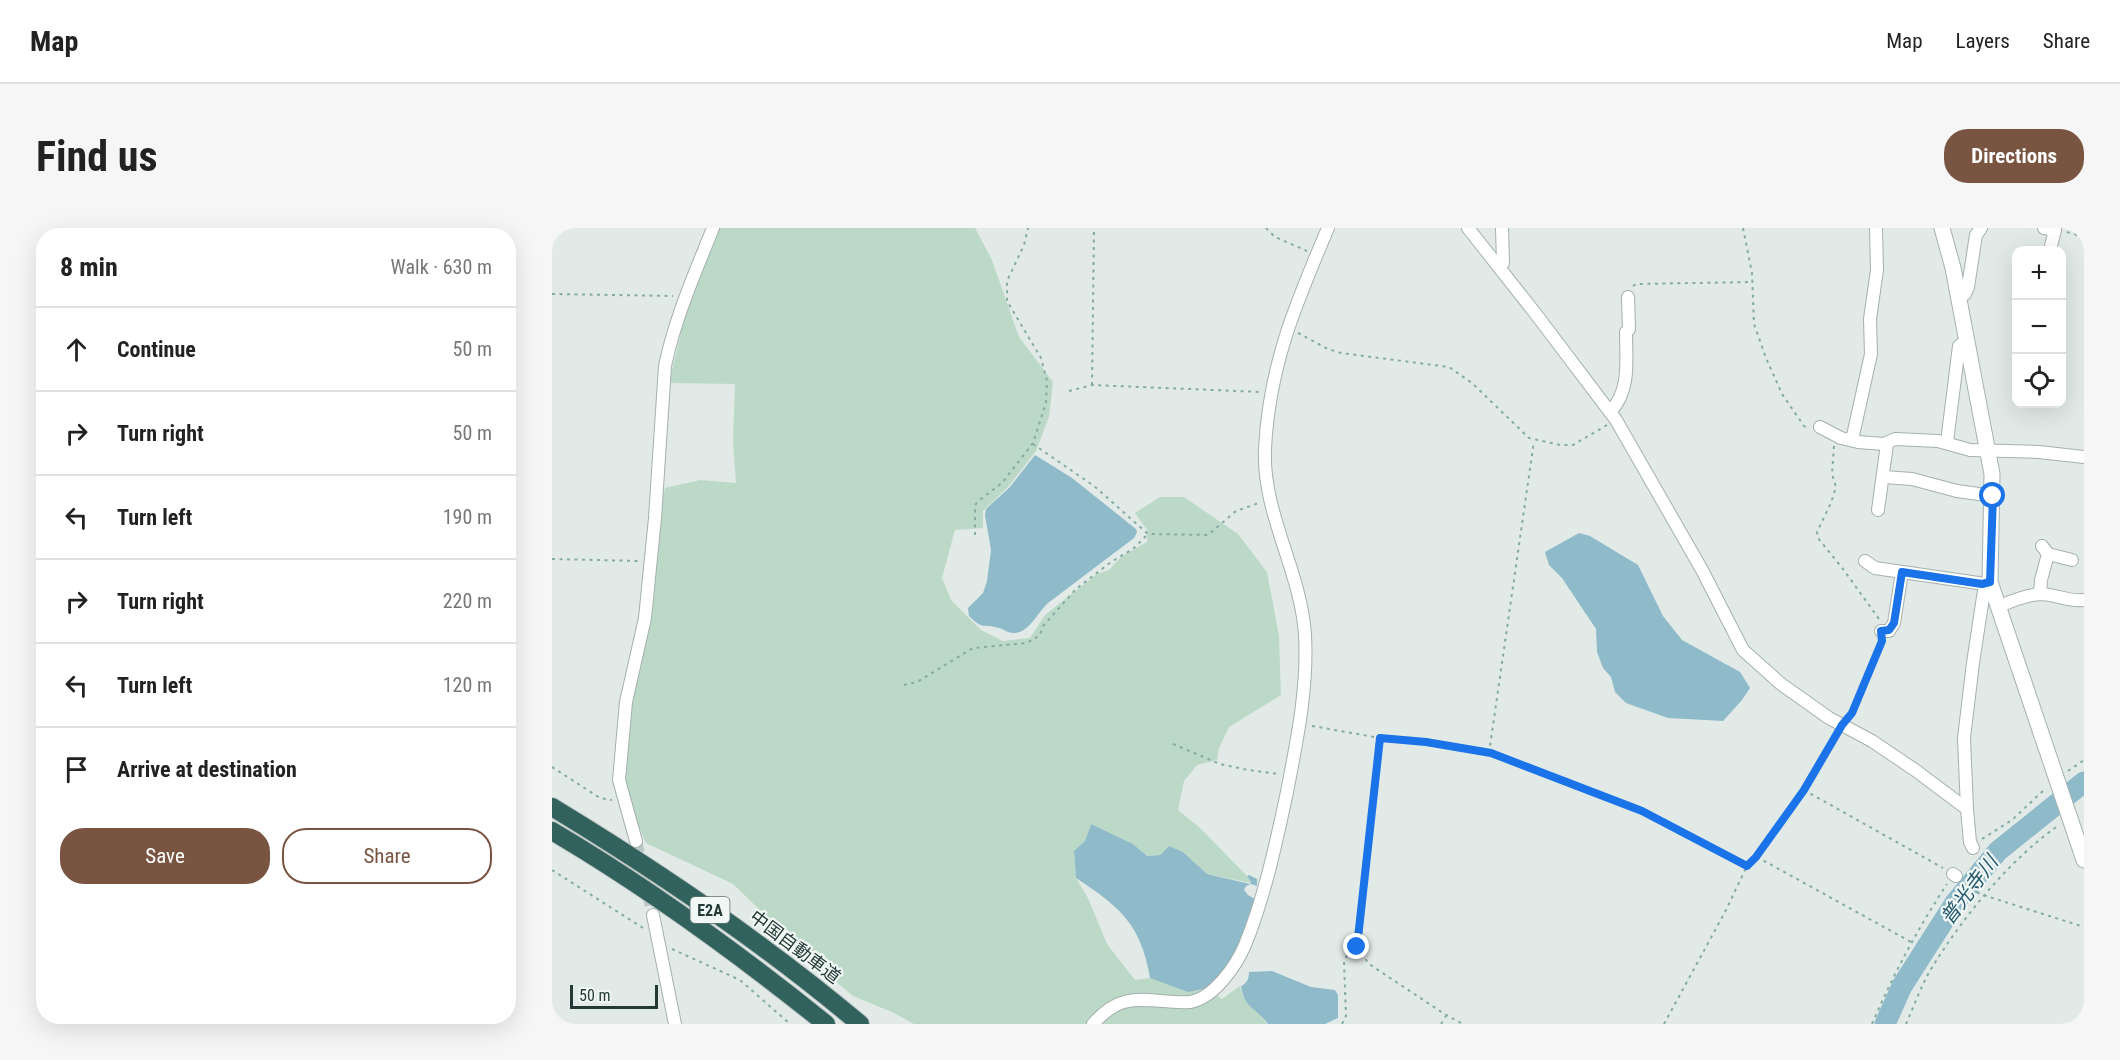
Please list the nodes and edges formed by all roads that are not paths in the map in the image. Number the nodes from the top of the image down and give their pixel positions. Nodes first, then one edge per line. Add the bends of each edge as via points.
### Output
1 (713, 228) edge
2 (1328, 228) edge
3 (1468, 228) edge
4 (1502, 228) edge
5 (1876, 228) edge
6 (1942, 228) edge
7 (1982, 228) edge
8 (2050, 229) edge
9 (2050, 246) edge
10 (1500, 267) junction
11 (1628, 297) road end
12 (1958, 297) junction
13 (1966, 340) junction
14 (1613, 416) junction
15 (1816, 429) road end
16 (1852, 440) junction
17 (1947, 442) junction
18 (1887, 444) junction
19 (1988, 450) junction
20 (2084, 457) edge
21 (1884, 477) junction
22 (1993, 496) junction
23 (1878, 510) dead end
24 (2072, 560) dead end
25 (1864, 561) dead end
26 (1902, 572) junction
27 (1987, 583) junction
28 (2040, 594) junction
29 (2084, 600) edge
30 (1998, 607) junction
31 (1881, 631) road end
32 (552, 807) edge
33 (1967, 809) junction
34 (552, 831) edge
35 (636, 841) tunnel mouth
36 (1972, 848) dead end
37 (2084, 860) edge
38 (653, 915) tunnel mouth
39 (675, 1024) edge
40 (826, 1024) edge
41 (860, 1024) edge
42 (1093, 1024) edge

1 - 35 street via 684,298 665,366 645,618 626,702 619,780
2 - 42 street via 1288,328 1270,392 1264,469 1296,581 1303,617 1306,675 1290,776 1263,893 1244,946 1230,970 1199,1001 1132,999 1114,1005
3 - 10 street
4 - 10 street
5 - 16 street via 1871,354
6 - 12 street
7 - 12 street via 1976,235 1968,287
8 - 9 street
10 - 14 street
11 - 14 street via 1626,382
12 - 13 street
13 - 17 street via 1959,346
13 - 19 street
14 - 33 street via 1702,570 1743,650 1782,684 1915,770
15 - 16 street
16 - 18 street
17 - 18 street via 1895,439
17 - 19 street via 1963,449
18 - 21 street
19 - 20 street
19 - 22 street
21 - 22 street
21 - 23 street
22 - 27 street
24 - 28 street via 2045,550
25 - 26 street via 1875,568
26 - 27 street
26 - 31 street via 1894,623 1889,630
27 - 30 street
27 - 33 street via 1972,663 1964,738
28 - 29 street
28 - 30 street
30 - 37 street
32 - 41 highway, 中国自動車道 / E2A via 698,901
33 - 36 street
34 - 40 highway, E2A via 686,917
38 - 39 street

